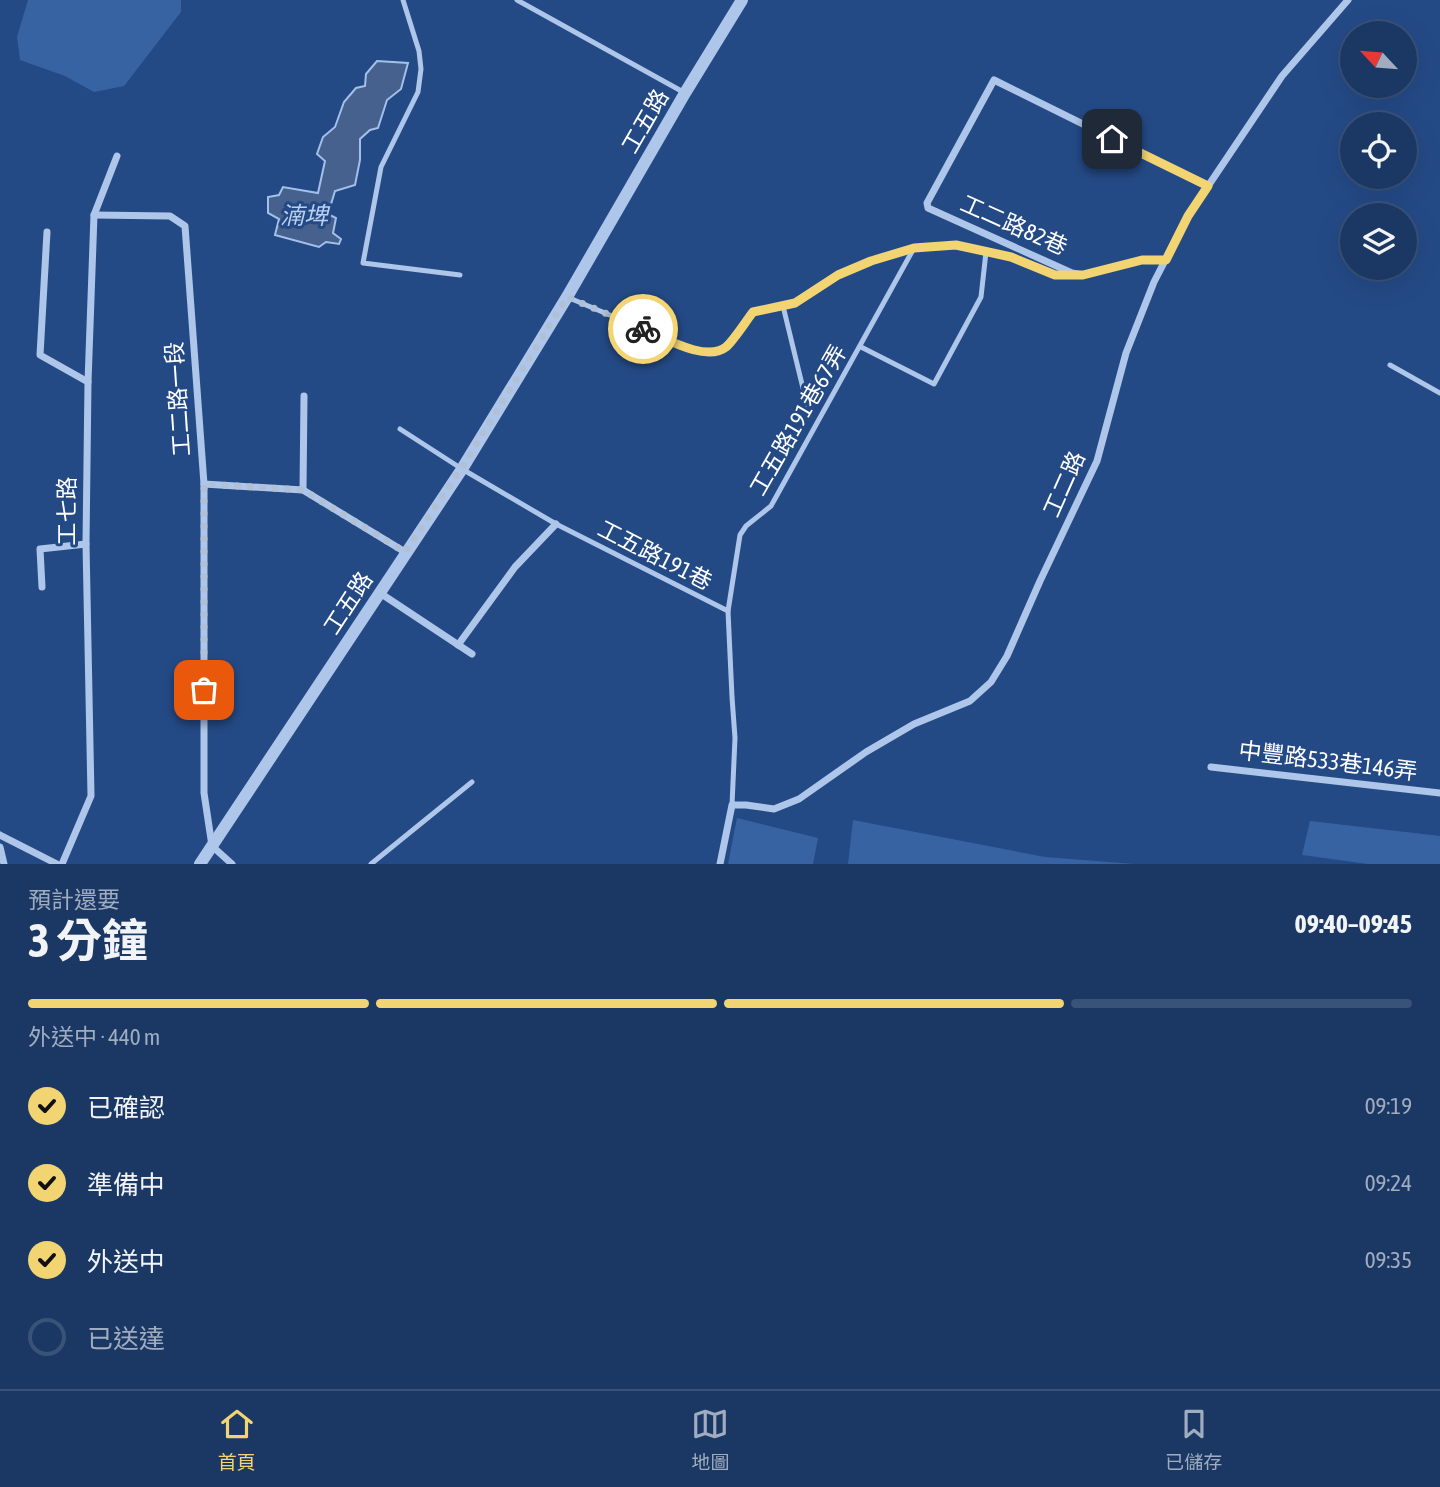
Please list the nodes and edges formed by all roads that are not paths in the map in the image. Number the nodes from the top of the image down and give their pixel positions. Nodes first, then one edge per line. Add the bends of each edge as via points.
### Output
1 (403, 0) edge
2 (517, 0) edge
3 (1348, 0) edge
4 (740, 1) edge
5 (685, 93) junction
6 (117, 156) dead end
7 (1208, 186) junction
8 (94, 215) junction
9 (47, 232) dead end
10 (914, 248) junction
11 (986, 252) junction
12 (1166, 260) junction
13 (460, 275) dead end
14 (1083, 275) junction
15 (567, 297) junction
16 (783, 306) junction
17 (861, 346) junction
18 (1390, 365) dead end
19 (88, 383) junction
20 (1440, 393) edge
21 (304, 396) dead end
22 (809, 413) dead end
23 (400, 429) dead end
24 (461, 469) junction
25 (204, 484) junction
26 (303, 490) junction
27 (556, 524) junction
28 (86, 544) junction
29 (405, 552) junction
30 (42, 587) dead end
31 (380, 593) junction
32 (728, 611) junction
33 (458, 645) junction
34 (472, 654) dead end
35 (1211, 767) dead end
36 (472, 782) dead end
37 (1440, 793) edge
38 (732, 805) junction
39 (0, 835) edge
40 (0, 846) edge
41 (212, 846) junction
42 (4, 864) edge
43 (60, 864) edge
44 (200, 864) edge
45 (232, 864) edge
46 (371, 864) edge
47 (720, 864) edge

1 - 13 lane via 419,51 418,92 381,167 363,263
2 - 5 lane
3 - 7 street, 工二路 via 1282,76
4 - 5 street, 工五路
5 - 15 street, 工五路
6 - 8 street, 工七路
7 - 12 street, 工二路
7 - 14 street, 工二路82巷 via 994,80 928,208
8 - 19 street, 工七路
8 - 25 street, 工二路一段 via 170,216 185,226
9 - 19 street via 40,355
10 - 11 lane via 956,245
10 - 16 lane via 838,275
10 - 17 lane, 工五路191巷67弄
11 - 14 lane via 1055,275
11 - 17 lane via 981,297 934,384
12 - 14 street, 工二路82巷 via 1142,260
12 - 38 street, 工二路 via 1126,353 1097,461 991,682 970,701 914,724 799,799 774,809
15 - 16 lane via 695,351 710,352 725,348 753,312
15 - 24 street, 工五路
16 - 22 lane
17 - 32 lane, 工五路191巷67弄 via 771,506 740,535
18 - 20 lane
19 - 28 street, 工七路
21 - 26 street
23 - 24 lane, 工五路191巷
24 - 27 lane, 工五路191巷
24 - 29 street, 工五路
25 - 26 street
25 - 41 street, 工二路一段 via 204,793
26 - 29 street
27 - 32 lane, 工五路191巷
27 - 33 street via 514,567
28 - 30 street via 40,549
28 - 43 street, 工七路 via 91,796
29 - 31 street, 工五路
31 - 33 street
31 - 41 street, 工五路
32 - 38 lane, 工五路191巷 via 735,738
33 - 34 street
35 - 37 street, 中豐路533巷146弄
36 - 46 lane
38 - 47 street
39 - 43 street
40 - 42 street
41 - 44 street, 工五路
41 - 45 street

